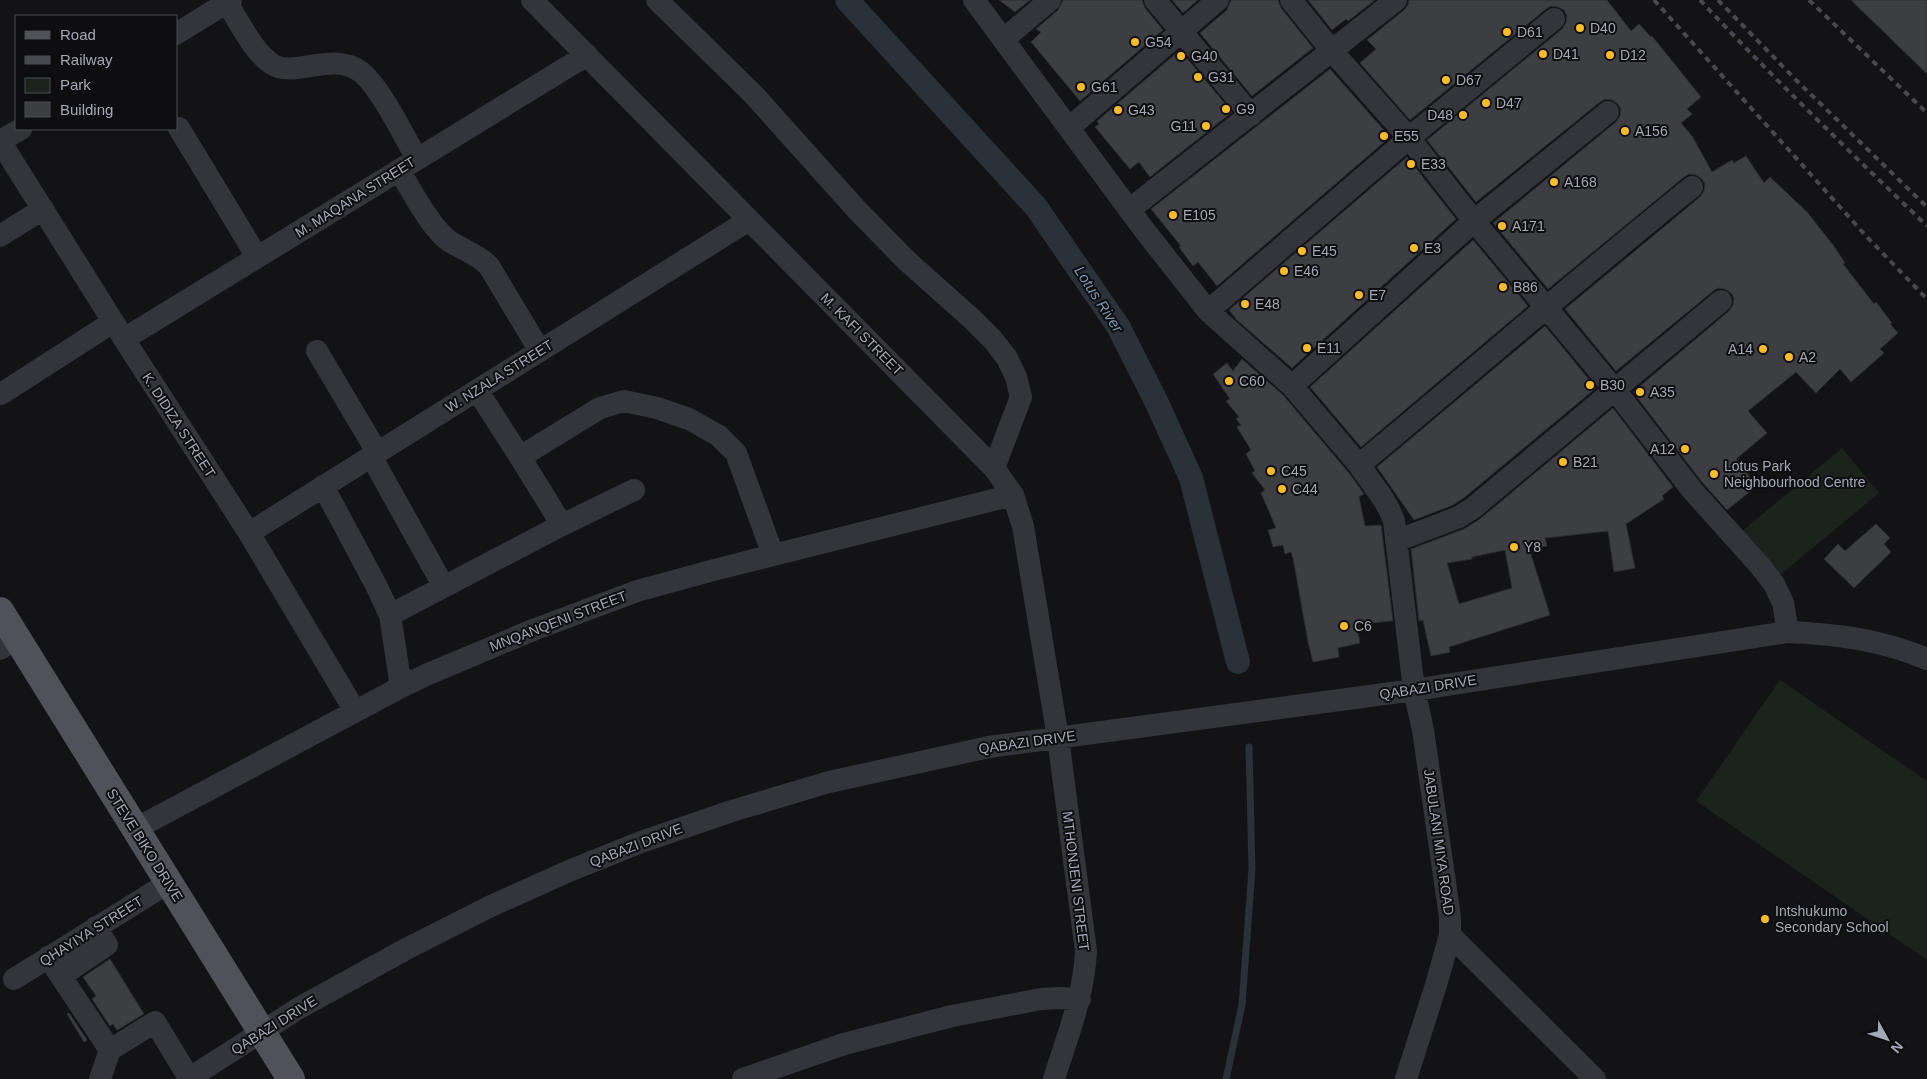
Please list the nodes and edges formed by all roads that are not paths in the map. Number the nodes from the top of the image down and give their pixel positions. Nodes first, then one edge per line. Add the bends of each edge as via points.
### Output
1 (532, 0) edge
2 (657, 0) edge
3 (974, 0) edge
4 (1050, 0) edge
5 (1155, 0) edge
6 (1218, 0) edge
7 (1291, 0) edge
8 (1396, 0) edge
9 (229, 1) edge
10 (1554, 19) dead end
11 (1181, 32) junction
12 (178, 33) edge
13 (1004, 39) junction
14 (1332, 51) junction
15 (586, 55) junction
16 (1608, 112) dead end
17 (1251, 114) junction
18 (1070, 127) junction
19 (179, 128) dead end
20 (19, 130) edge
21 (1409, 138) junction
22 (0, 141) edge
23 (408, 164) junction
24 (1692, 187) dead end
25 (43, 209) junction
26 (1129, 210) junction
27 (749, 220) junction
28 (1474, 221) junction
29 (0, 236) edge
30 (257, 257) junction
31 (1721, 300) dead end
32 (1547, 307) junction
33 (1208, 311) junction
34 (118, 330) junction
35 (540, 350) junction
36 (318, 351) dead end
37 (1292, 386) junction
38 (477, 390) junction
39 (1615, 390) junction
40 (1, 394) edge
41 (374, 454) junction
42 (520, 456) junction
43 (1359, 465) junction
44 (994, 468) junction
45 (323, 486) junction
46 (634, 490) dead end
47 (1013, 495) junction
48 (562, 525) junction
49 (248, 532) junction
50 (1396, 541) junction
51 (773, 555) junction
52 (444, 586) junction
53 (0, 611) edge
54 (390, 615) junction
55 (1788, 632) junction
56 (9, 644) edge
57 (1927, 659) edge
58 (401, 687) junction
59 (1414, 690) junction
60 (355, 711) junction
61 (1058, 738) junction
62 (135, 829) junction
63 (168, 883) junction
64 (96, 927) junction
65 (1450, 935) junction
66 (48, 957) junction
67 (61, 976) junction
68 (14, 979) dead end
69 (1080, 999) junction
70 (261, 1033) junction
71 (110, 1050) junction
72 (100, 1079) edge
73 (188, 1079) edge
74 (290, 1079) edge
75 (743, 1079) edge
76 (1054, 1079) edge
77 (1406, 1079) edge
78 (1595, 1079) edge

1 - 15 street, M. KAFI STREET
2 - 44 street via 753,94 857,210 906,260 972,318 1007,358 1021,397
3 - 13 street, JABULANI MIYA ROAD
4 - 13 street
5 - 11 street
6 - 11 street
7 - 14 street
8 - 14 street
9 - 12 street
9 - 23 street via 255,47 273,65 284,69 332,62 360,72 374,86
10 - 21 street
11 - 17 street
11 - 18 street
13 - 18 street, JABULANI MIYA ROAD
14 - 17 street
14 - 21 street
15 - 23 street, M. MAQANA STREET
15 - 27 street, M. KAFI STREET
16 - 28 street
17 - 26 street
18 - 26 street, JABULANI MIYA ROAD
19 - 30 street
20 - 22 street
21 - 28 street
21 - 33 street
22 - 25 street, K. DIDIZA STREET
23 - 30 street, M. MAQANA STREET
23 - 35 street via 439,231 449,241 481,257 489,266
24 - 32 street
25 - 29 street
25 - 34 street, K. DIDIZA STREET
26 - 33 street, JABULANI MIYA ROAD
27 - 35 street, W. NZALA STREET
27 - 44 street, M. KAFI STREET
28 - 32 street
28 - 37 street
30 - 34 street, M. MAQANA STREET
31 - 39 street
32 - 39 street
32 - 43 street
33 - 37 street, JABULANI MIYA ROAD
34 - 40 street, M. MAQANA STREET
34 - 49 street, K. DIDIZA STREET
35 - 38 street, W. NZALA STREET
36 - 41 street
37 - 43 street, JABULANI MIYA ROAD
38 - 41 street, W. NZALA STREET
38 - 42 street
39 - 50 street via 1473,508 1459,517
39 - 55 street via 1692,490 1774,584 1783,603
41 - 45 street, W. NZALA STREET
41 - 52 street
42 - 48 street
42 - 51 street via 600,408 624,401 689,419 719,436 736,453
43 - 50 street, JABULANI MIYA ROAD via 1389,509 1394,520
44 - 47 street, M. KAFI STREET
45 - 49 street, W. NZALA STREET
45 - 54 street
46 - 48 street
47 - 51 street, MNQANQENI STREET
47 - 61 street, M. KAFI STREET via 1023,526
48 - 52 street
49 - 60 street, K. DIDIZA STREET
50 - 59 street, JABULANI MIYA ROAD
51 - 58 street, MNQANQENI STREET via 637,591 533,630
52 - 54 street
53 - 56 main road, STEVE BIKO DRIVE
54 - 58 street
55 - 57 street, QABAZI DRIVE via 1867,640
55 - 59 street, QABAZI DRIVE
56 - 62 main road, STEVE BIKO DRIVE
58 - 60 street, MNQANQENI STREET
59 - 61 street, QABAZI DRIVE
59 - 65 street, JABULANI MIYA ROAD via 1448,891
60 - 62 street, MNQANQENI STREET
61 - 69 street, MTHONJENI STREET via 1086,951
61 - 70 street, QABAZI DRIVE via 989,747 829,782 641,842 491,906 299,1008
62 - 63 main road, STEVE BIKO DRIVE
63 - 64 street, QHAYIYA STREET
63 - 70 main road, STEVE BIKO DRIVE
64 - 66 street, QHAYIYA STREET
64 - 67 street via 107,945
65 - 77 street, JABULANI MIYA ROAD
65 - 78 street
66 - 67 street
66 - 68 street, QHAYIYA STREET
67 - 71 street
69 - 75 street via 1041,999 952,1016 844,1044
69 - 76 street, MTHONJENI STREET
70 - 73 street, QABAZI DRIVE
70 - 74 main road, STEVE BIKO DRIVE
71 - 72 street
71 - 73 street via 155,1022

